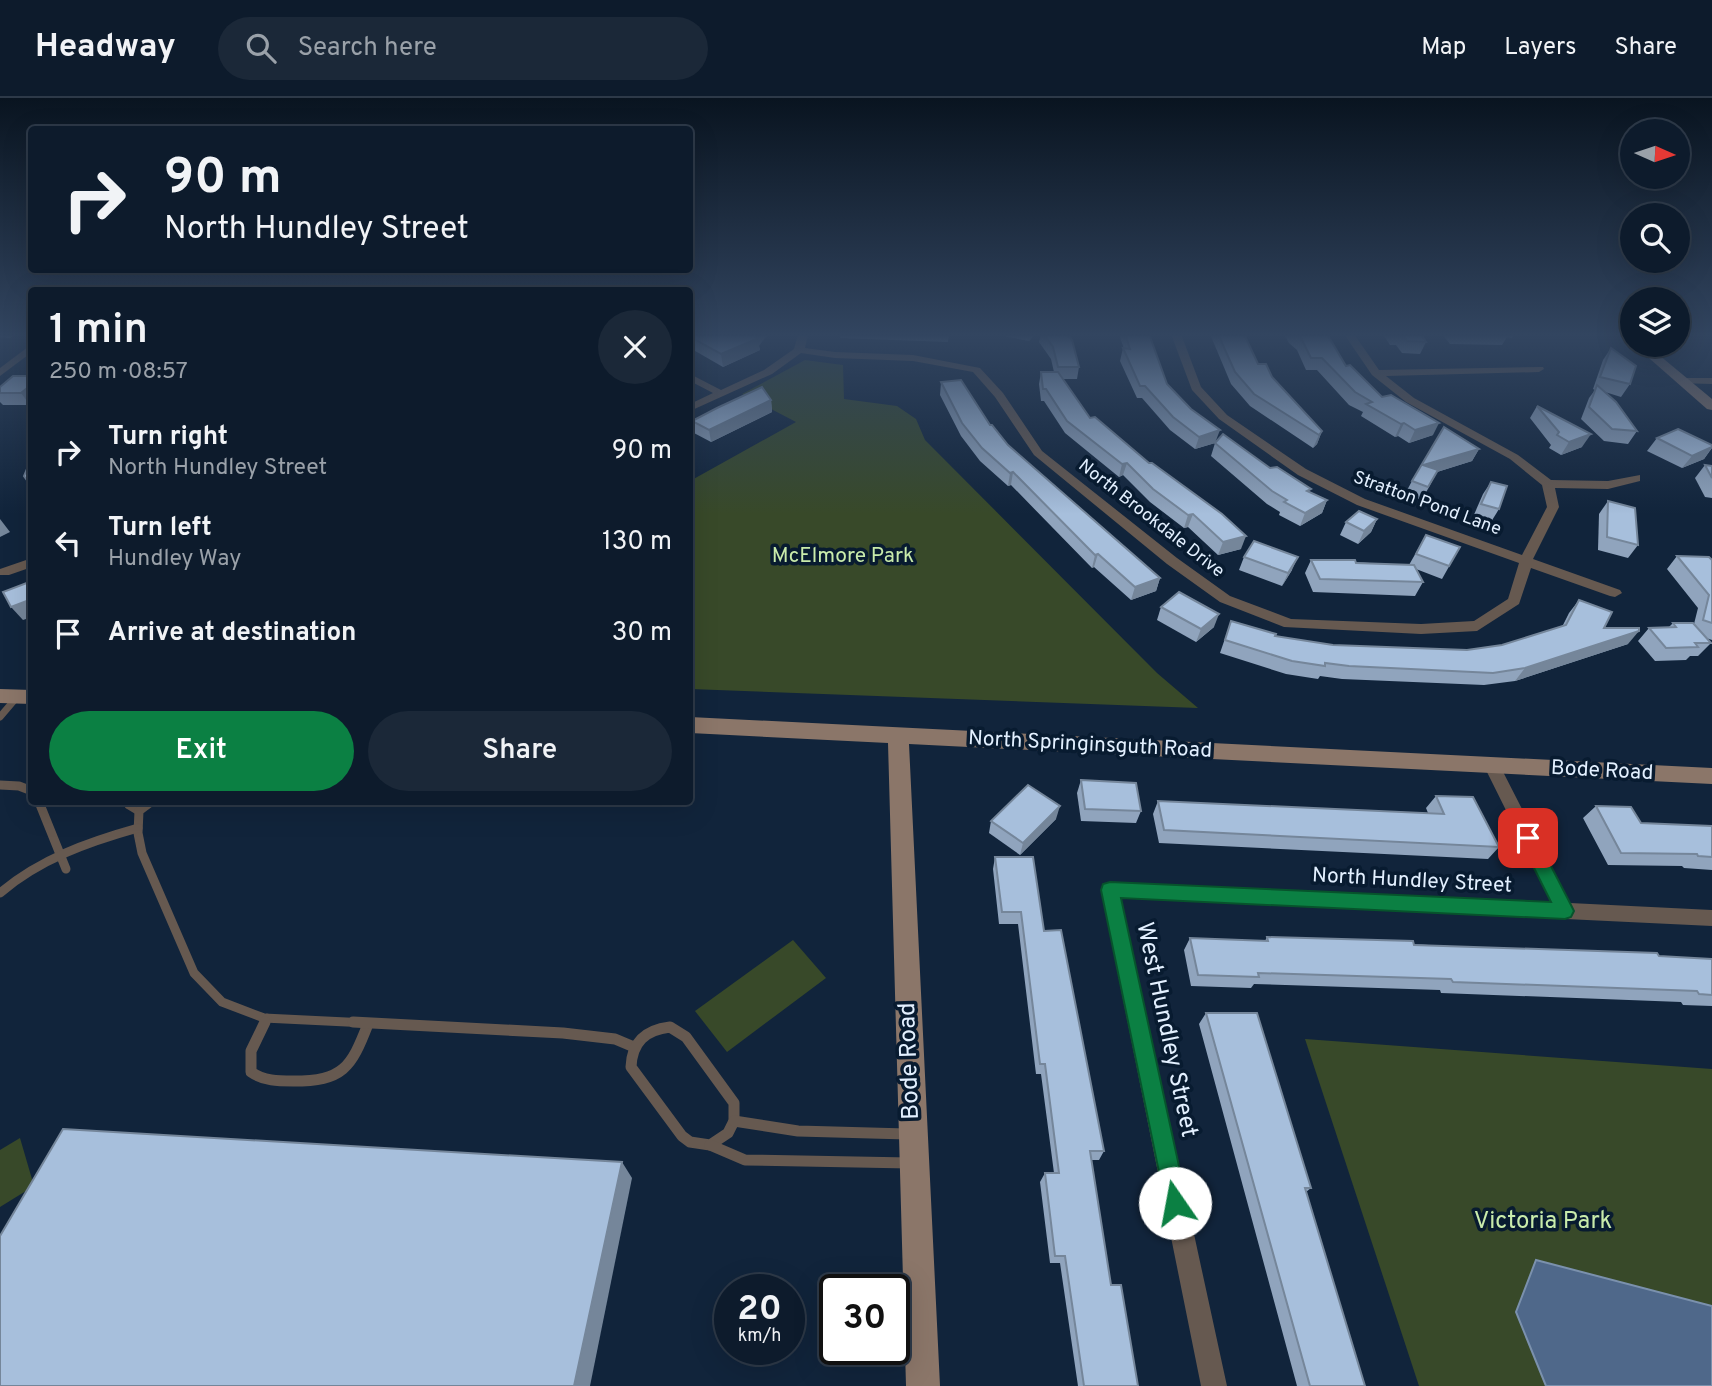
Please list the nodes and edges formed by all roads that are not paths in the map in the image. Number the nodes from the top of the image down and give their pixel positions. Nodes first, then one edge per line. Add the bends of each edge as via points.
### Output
1 (718, 394) edge
2 (998, 394) edge
3 (1202, 394) edge
4 (1403, 394) edge
5 (1698, 394) edge
6 (693, 406) edge
7 (1712, 406) edge
8 (1636, 478) dead end
9 (1548, 484) junction
10 (1527, 559) junction
11 (28, 563) edge
12 (4, 572) dead end
13 (1615, 593) dead end
14 (16, 697) edge
15 (0, 717) edge
16 (693, 725) edge
17 (898, 736) junction
18 (1491, 764) junction
19 (1712, 776) edge
20 (0, 785) edge
21 (28, 789) edge
22 (40, 805) edge
23 (129, 805) edge
24 (147, 805) edge
25 (139, 811) junction
26 (138, 828) junction
27 (62, 855) junction
28 (66, 869) dead end
29 (1110, 890) joint
30 (0, 893) edge
31 (1565, 911) junction
32 (1712, 918) edge
33 (267, 1018) junction
34 (368, 1024) junction
35 (634, 1046) junction
36 (734, 1121) junction
37 (913, 1134) junction
38 (710, 1145) junction
39 (914, 1163) junction
40 (923, 1386) edge
41 (1213, 1386) edge

1 - 6 street
2 - 10 street, North Brookdale Drive via 1038,453 1172,561 1224,599 1289,624 1421,629 1476,626 1514,601
3 - 10 street, Stratton Pond Lane via 1223,417 1302,472 1361,502
4 - 9 street via 1514,457
5 - 7 street
8 - 9 street via 1608,485
9 - 10 street, North Brookdale Drive via 1553,507
10 - 13 street, Stratton Pond Lane
11 - 12 street
14 - 15 lane
16 - 17 street, North Springinsguth Road
17 - 18 street, North Springinsguth Road
17 - 37 street, Bode Road
18 - 19 street, Bode Road
18 - 31 street
20 - 21 lane
22 - 27 lane
23 - 25 lane
24 - 25 lane
25 - 26 lane
26 - 27 lane via 96,839
26 - 33 lane via 142,853 194,973 222,1002
27 - 28 lane
27 - 30 lane
29 - 31 street, North Hundley Street
29 - 41 street, West Hundley Street
31 - 32 street, North Hundley Street
33 - 34 lane
33 - 34 lane via 248,1063 251,1072 267,1080 313,1082 336,1076 355,1059
34 - 35 lane via 586,1035
35 - 36 lane via 649,1031 670,1027 679,1031 734,1103
35 - 38 lane via 631,1067 651,1096 690,1143
36 - 37 lane via 850,1134
36 - 38 lane via 728,1133
37 - 39 street, Bode Road
38 - 39 lane via 745,1160
39 - 40 street, Bode Road

